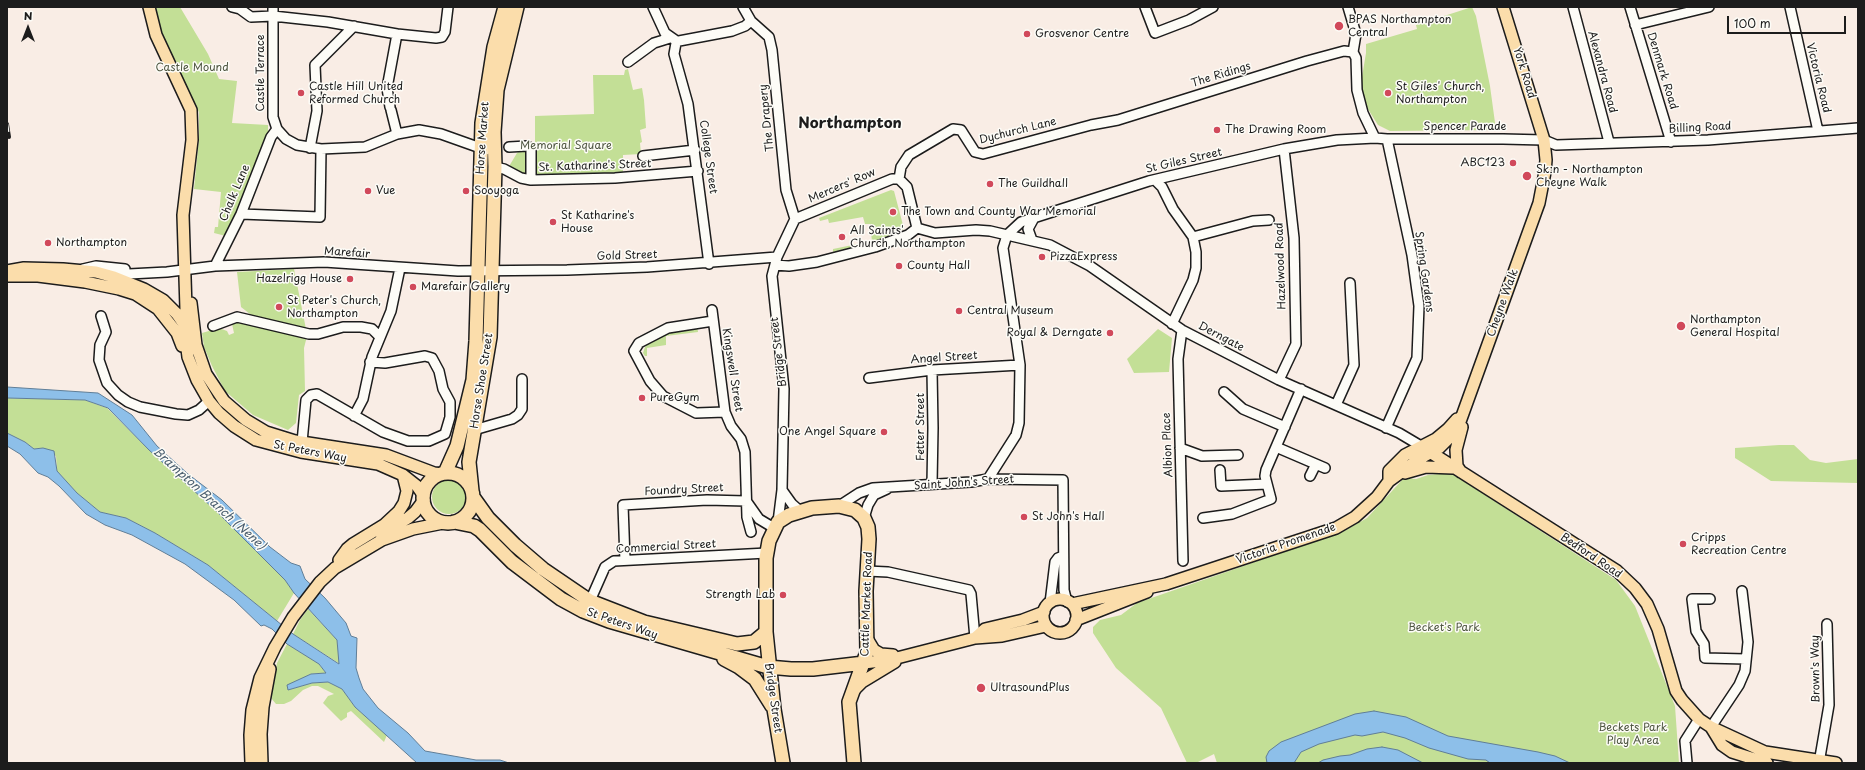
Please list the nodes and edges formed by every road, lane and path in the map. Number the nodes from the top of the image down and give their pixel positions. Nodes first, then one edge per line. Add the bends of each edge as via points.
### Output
1 (150, 7) edge
2 (232, 7) edge
3 (448, 7) edge
4 (505, 7) edge
5 (517, 7) edge
6 (653, 7) edge
7 (743, 7) edge
8 (1145, 7) edge
9 (1214, 7) edge
10 (1348, 7) edge
11 (1503, 7) edge
12 (1573, 7) edge
13 (1630, 7) edge
14 (1709, 7) edge
15 (1790, 7) edge
16 (1690, 9) edge
17 (273, 12) edge
18 (751, 21) junction
19 (1635, 25) junction
20 (354, 26) junction
21 (397, 34) junction
22 (674, 39) junction
23 (650, 47) junction
24 (1353, 52) junction
25 (674, 54) junction
26 (628, 62) dead end
27 (495, 116) junction
28 (1096, 125) joint
29 (1858, 128) edge
30 (277, 129) junction
31 (1818, 131) junction
32 (397, 134) junction
33 (1375, 138) junction
34 (1387, 139) junction
35 (1544, 140) junction
36 (1609, 142) junction
37 (1671, 142) junction
38 (481, 147) junction
39 (509, 147) dead end
40 (310, 148) junction
41 (1284, 148) junction
42 (321, 149) junction
43 (695, 150) junction
44 (643, 156) dead end
45 (495, 162) junction
46 (698, 171) junction
47 (899, 179) junction
48 (531, 180) junction
49 (1154, 180) junction
50 (480, 208) junction
51 (241, 214) junction
52 (1034, 218) junction
53 (795, 219) junction
54 (1269, 220) dead end
55 (918, 228) junction
56 (1007, 235) junction
57 (1193, 237) junction
58 (1032, 240) junction
59 (776, 261) junction
60 (709, 264) junction
61 (215, 266) junction
62 (400, 268) junction
63 (80, 270) junction
64 (184, 270) junction
65 (7, 271) edge
66 (24, 272) junction
67 (478, 272) junction
68 (492, 272) junction
69 (105, 275) junction
70 (7, 276) edge
71 (38, 276) junction
72 (118, 278) junction
73 (1350, 283) dead end
74 (712, 310) dead end
75 (101, 316) dead end
76 (713, 321) junction
77 (184, 324) junction
78 (1172, 324) junction
79 (213, 326) dead end
80 (1182, 330) junction
81 (379, 336) junction
82 (196, 344) junction
83 (188, 357) junction
84 (370, 362) junction
85 (1020, 365) junction
86 (932, 370) junction
87 (869, 378) dead end
88 (522, 379) dead end
89 (1279, 380) junction
90 (1301, 389) junction
91 (1224, 392) dead end
92 (209, 401) junction
93 (1336, 405) junction
94 (478, 407) junction
95 (725, 412) junction
96 (354, 416) junction
97 (1461, 417) junction
98 (494, 424) junction
99 (1285, 428) junction
100 (1386, 428) junction
101 (474, 430) junction
102 (302, 447) junction
103 (1276, 447) junction
104 (1180, 448) junction
105 (1425, 449) junction
106 (1238, 455) dead end
107 (1316, 464) junction
108 (1325, 468) dead end
109 (1220, 470) dead end
110 (1457, 470) junction
111 (443, 473) junction
112 (403, 475) junction
113 (1310, 476) dead end
114 (1394, 478) junction
115 (988, 479) junction
116 (932, 484) junction
117 (1267, 484) junction
118 (888, 488) junction
119 (782, 490) junction
120 (473, 494) junction
121 (424, 498) junction
122 (746, 501) junction
123 (839, 506) junction
124 (800, 511) junction
125 (864, 518) junction
126 (1203, 518) dead end
127 (451, 522) junction
128 (776, 525) junction
129 (751, 532) dead end
130 (767, 553) junction
131 (1063, 556) junction
132 (629, 560) junction
133 (1183, 561) dead end
134 (337, 564) junction
135 (867, 571) junction
136 (1166, 584) junction
137 (1742, 591) dead end
138 (1710, 599) dead end
139 (590, 601) junction
140 (1050, 603) junction
141 (1070, 603) junction
142 (1044, 612) junction
143 (1076, 620) junction
144 (1827, 624) dead end
145 (1046, 626) junction
146 (766, 632) junction
147 (975, 638) junction
148 (868, 640) junction
149 (275, 647) junction
150 (699, 647) junction
151 (906, 656) junction
152 (1746, 659) junction
153 (864, 663) junction
154 (768, 667) junction
155 (852, 691) junction
156 (774, 709) junction
157 (1700, 719) junction
158 (1711, 727) junction
159 (1819, 762) edge
160 (251, 763) edge
161 (262, 763) edge
162 (783, 763) edge
163 (854, 763) edge
164 (1687, 763) edge
165 (1768, 763) edge
166 (1836, 763) edge

1 - 64 main road via 156,35 191,110 192,140 183,215
2 - 17 street via 240,9 250,17
3 - 21 street via 442,37
4 - 38 highway, Horse Market via 487,87
5 - 27 highway, Horse Market via 498,90
6 - 22 street via 665,33
7 - 18 street, The Drapery
8 - 9 street via 1155,33
10 - 24 street via 1356,34
11 - 35 main road, York Road
12 - 36 street, Alexandra Road
13 - 19 street, Denmark Road
14 - 16 street
15 - 31 street, Victoria Road
16 - 19 street
17 - 20 street
17 - 30 street, Castle Terrace via 273,117
18 - 22 street via 732,31
18 - 53 street, The Drapery via 769,37 772,50 786,190
19 - 37 street, Denmark Road
20 - 21 street
20 - 40 street via 315,65 316,122
21 - 32 street via 387,88
22 - 23 street via 654,43
22 - 25 street
23 - 25 street via 663,45
23 - 26 street
24 - 28 street, The Ridings via 1344,51 1307,61
24 - 33 street via 1356,58 1358,97
25 - 43 street, College Street via 688,104
27 - 38 highway
27 - 45 highway, Horse Market
28 - 47 street, Dychurch Lane via 983,154 976,152 958,128 949,130 909,155 901,167
29 - 31 street, Billing Road
30 - 40 street, St. Katharine's Street via 286,139
30 - 51 street, Chalk Lane via 271,138
31 - 37 street, Billing Road
32 - 38 street, St. Katharine's Street via 426,131
32 - 42 street, St. Katharine's Street via 371,146
33 - 34 street, Spencer Parade
33 - 41 street, St Giles Street via 1337,140
34 - 35 street, Spencer Parade
34 - 100 street, Spring Gardens via 1412,255 1419,306 1417,358
35 - 36 street, Billing Road via 1556,145
35 - 97 main road, Cheyne Walk via 1546,160 1539,203
36 - 37 street, Billing Road
38 - 45 street, St. Katharine's Street
38 - 50 highway, Horse Market
39 - 48 street via 531,148
40 - 42 street, St. Katharine's Street
41 - 49 street, St Giles Street
41 - 89 street, Hazelwood Road via 1294,238 1296,344
42 - 51 street via 320,217
43 - 44 street
43 - 46 street, College Street
45 - 48 street, St. Katharine's Street via 521,178
45 - 50 highway via 488,174 484,202
45 - 68 highway, Horse Market
46 - 48 street, St. Katharine's Street via 615,178
46 - 60 street, College Street
47 - 53 street, Mercers' Row via 880,183
47 - 55 street via 908,187
49 - 52 street, St Giles Street
49 - 57 street via 1162,187
50 - 67 highway, Horse Market
51 - 61 street, Chalk Lane
52 - 56 street, St Giles Street via 1021,222
52 - 58 street via 1028,229
53 - 59 street, Bridge Street
54 - 57 street via 1253,221
55 - 56 street, Derngate via 934,233 976,230
55 - 59 street, Gold Street via 908,235 876,248 817,262 789,266
56 - 58 street, Derngate
56 - 85 street via 1004,248
57 - 78 street via 1196,263 1193,280
58 - 78 street, Derngate via 1050,245 1090,266
59 - 60 street, Gold Street
59 - 119 street, Bridge Street via 772,285 784,389
60 - 68 street, Gold Street
61 - 62 street, Marefair via 324,262
61 - 64 street, Marefair
62 - 67 street, Marefair
62 - 81 street via 391,311
63 - 64 street via 96,266 139,270 174,267
63 - 66 main road
63 - 69 main road
64 - 69 street
64 - 72 street via 175,275
64 - 77 main road, St Peters Way
64 - 82 main road, St Peters Way via 190,286
65 - 66 main road
66 - 70 main road
66 - 71 main road
67 - 68 street, Gold Street
67 - 111 highway, Horse Shoe Street via 473,380 459,439
68 - 94 highway, Horse Shoe Street via 490,337
69 - 72 main road
71 - 72 street
71 - 83 main road via 101,285 141,297 158,309 168,321 177,333
72 - 77 main road via 155,295 169,306
73 - 93 street via 1354,365
74 - 76 street, Kingswell Street
75 - 92 street via 106,332 100,345 99,360 107,383 118,395 140,407 188,415
76 - 95 street, Kingswell Street
76 - 95 street via 668,328 639,344 634,351 650,381 663,396 696,413
77 - 82 main road, St Peters Way
77 - 83 main road, St Peters Way
78 - 80 street, Derngate
79 - 81 street via 237,317 309,334 343,327 361,327 372,329
80 - 89 street, Derngate
80 - 104 street, Albion Place via 1178,359
81 - 84 street
82 - 102 main road, St Peters Way via 212,384 234,411 266,432
83 - 92 main road, St Peters Way
84 - 96 street via 363,399
84 - 96 street via 385,363 425,356 432,358 450,402 450,417 445,434 429,441 408,441 383,432
85 - 86 street, Angel Street
85 - 115 street via 1019,423 1016,435
86 - 87 street, Angel Street
86 - 116 street, Fetter Street
88 - 98 street via 522,409 518,415
89 - 90 street, Derngate
90 - 93 street, Derngate
90 - 99 street
91 - 99 street via 1243,409
92 - 102 main road, St Peters Way via 234,426 256,440
93 - 100 street, Derngate
94 - 98 street
94 - 101 highway, Horse Shoe Street
95 - 122 street, Kingswell Street via 744,445
96 - 102 street via 320,395 311,395 306,400
97 - 105 main road, Cheyne Walk via 1457,430 1439,448
97 - 110 main road via 1462,428 1456,450
98 - 101 street
99 - 103 street
100 - 105 street, Derngate
101 - 120 highway, Horse Shoe Street via 470,462
102 - 111 main road, St Peters Way via 386,455 434,473
102 - 112 main road, St Peters Way via 378,464
103 - 107 street
103 - 117 street via 1266,470
104 - 106 street via 1202,456
104 - 133 street, Albion Place
105 - 110 main road, Bedford Road
105 - 114 main road, Victoria Promenade via 1405,455 1389,471
107 - 108 street
107 - 113 street
109 - 117 street via 1221,486
110 - 114 main road via 1426,467
110 - 157 main road, Bedford Road via 1617,571 1635,588 1647,604 1658,629 1676,691
111 - 120 highway via 456,474 463,478
111 - 121 highway via 430,480
112 - 121 main road, St Peters Way via 417,486
112 - 134 main road via 407,491 399,511 384,525 347,549
114 - 136 main road, Victoria Promenade via 1355,517 1336,528
115 - 116 street, Saint John's Street
115 - 131 street, Saint John's Street via 1063,480
116 - 118 street, Saint John's Street
117 - 126 street via 1271,499 1232,514
118 - 123 street, Saint John's Street via 873,488 859,493
118 - 125 street, Saint John's Street via 874,495
119 - 124 street
119 - 128 street, Bridge Street
120 - 127 highway via 472,505 467,514
120 - 139 highway, St Peters Way via 488,518 510,541 543,569
121 - 127 highway via 430,515
121 - 134 main road via 415,512 402,522 349,553
122 - 128 street via 759,519
122 - 129 street, Kingswell Street
122 - 132 street, Foundry Street via 707,500 623,505
123 - 124 highway, Saint John's Street
123 - 125 highway via 855,510
124 - 128 highway, Saint John's Street via 789,515
125 - 135 highway, Cattle Market Road via 869,539
127 - 134 main road via 413,528 396,534
127 - 150 highway, St Peters Way via 474,526 480,530 512,562 536,581 583,611 636,631
128 - 130 highway, Bridge Street
130 - 132 street, Commercial Street
130 - 146 highway, Bridge Street
131 - 140 street via 1055,562
131 - 141 street via 1064,590
132 - 139 street, Commercial Street via 614,561 606,567
134 - 149 main road via 293,617
135 - 147 street via 888,572 969,590
135 - 148 highway, Cattle Market Road
136 - 141 main road, Victoria Promenade
136 - 143 main road, Victoria Promenade
137 - 152 street via 1748,642
138 - 152 street via 1692,599 1696,631 1704,644 1705,658
139 - 146 highway, St Peters Way via 644,622 737,644 754,642
140 - 141 main road via 1056,600
140 - 142 main road
141 - 143 main road via 1076,611
142 - 145 main road
142 - 147 main road via 985,629
143 - 145 main road via 1073,628 1062,633
144 - 159 street, Brown's Way via 1829,705
145 - 147 main road via 1002,636
146 - 154 highway, Bridge Street
147 - 151 main road
148 - 151 main road via 874,650 881,654
148 - 153 highway, Cattle Market Road
149 - 160 main road via 258,684 252,710
149 - 161 main road via 263,707
150 - 154 highway, St Peters Way
150 - 156 highway via 752,676
151 - 153 main road
151 - 155 main road via 879,670
152 - 158 street via 1745,671 1739,685
153 - 154 highway via 791,670
153 - 155 highway, Cattle Market Road
154 - 156 highway, Bridge Street
155 - 163 highway, Cattle Market Road via 849,710
156 - 162 highway, Bridge Street
157 - 158 main road, Bedford Road
157 - 164 street via 1685,741
158 - 159 main road, Bedford Road via 1765,752
158 - 165 main road, Bedford Road via 1722,745 1732,752
159 - 166 main road, Bedford Road

